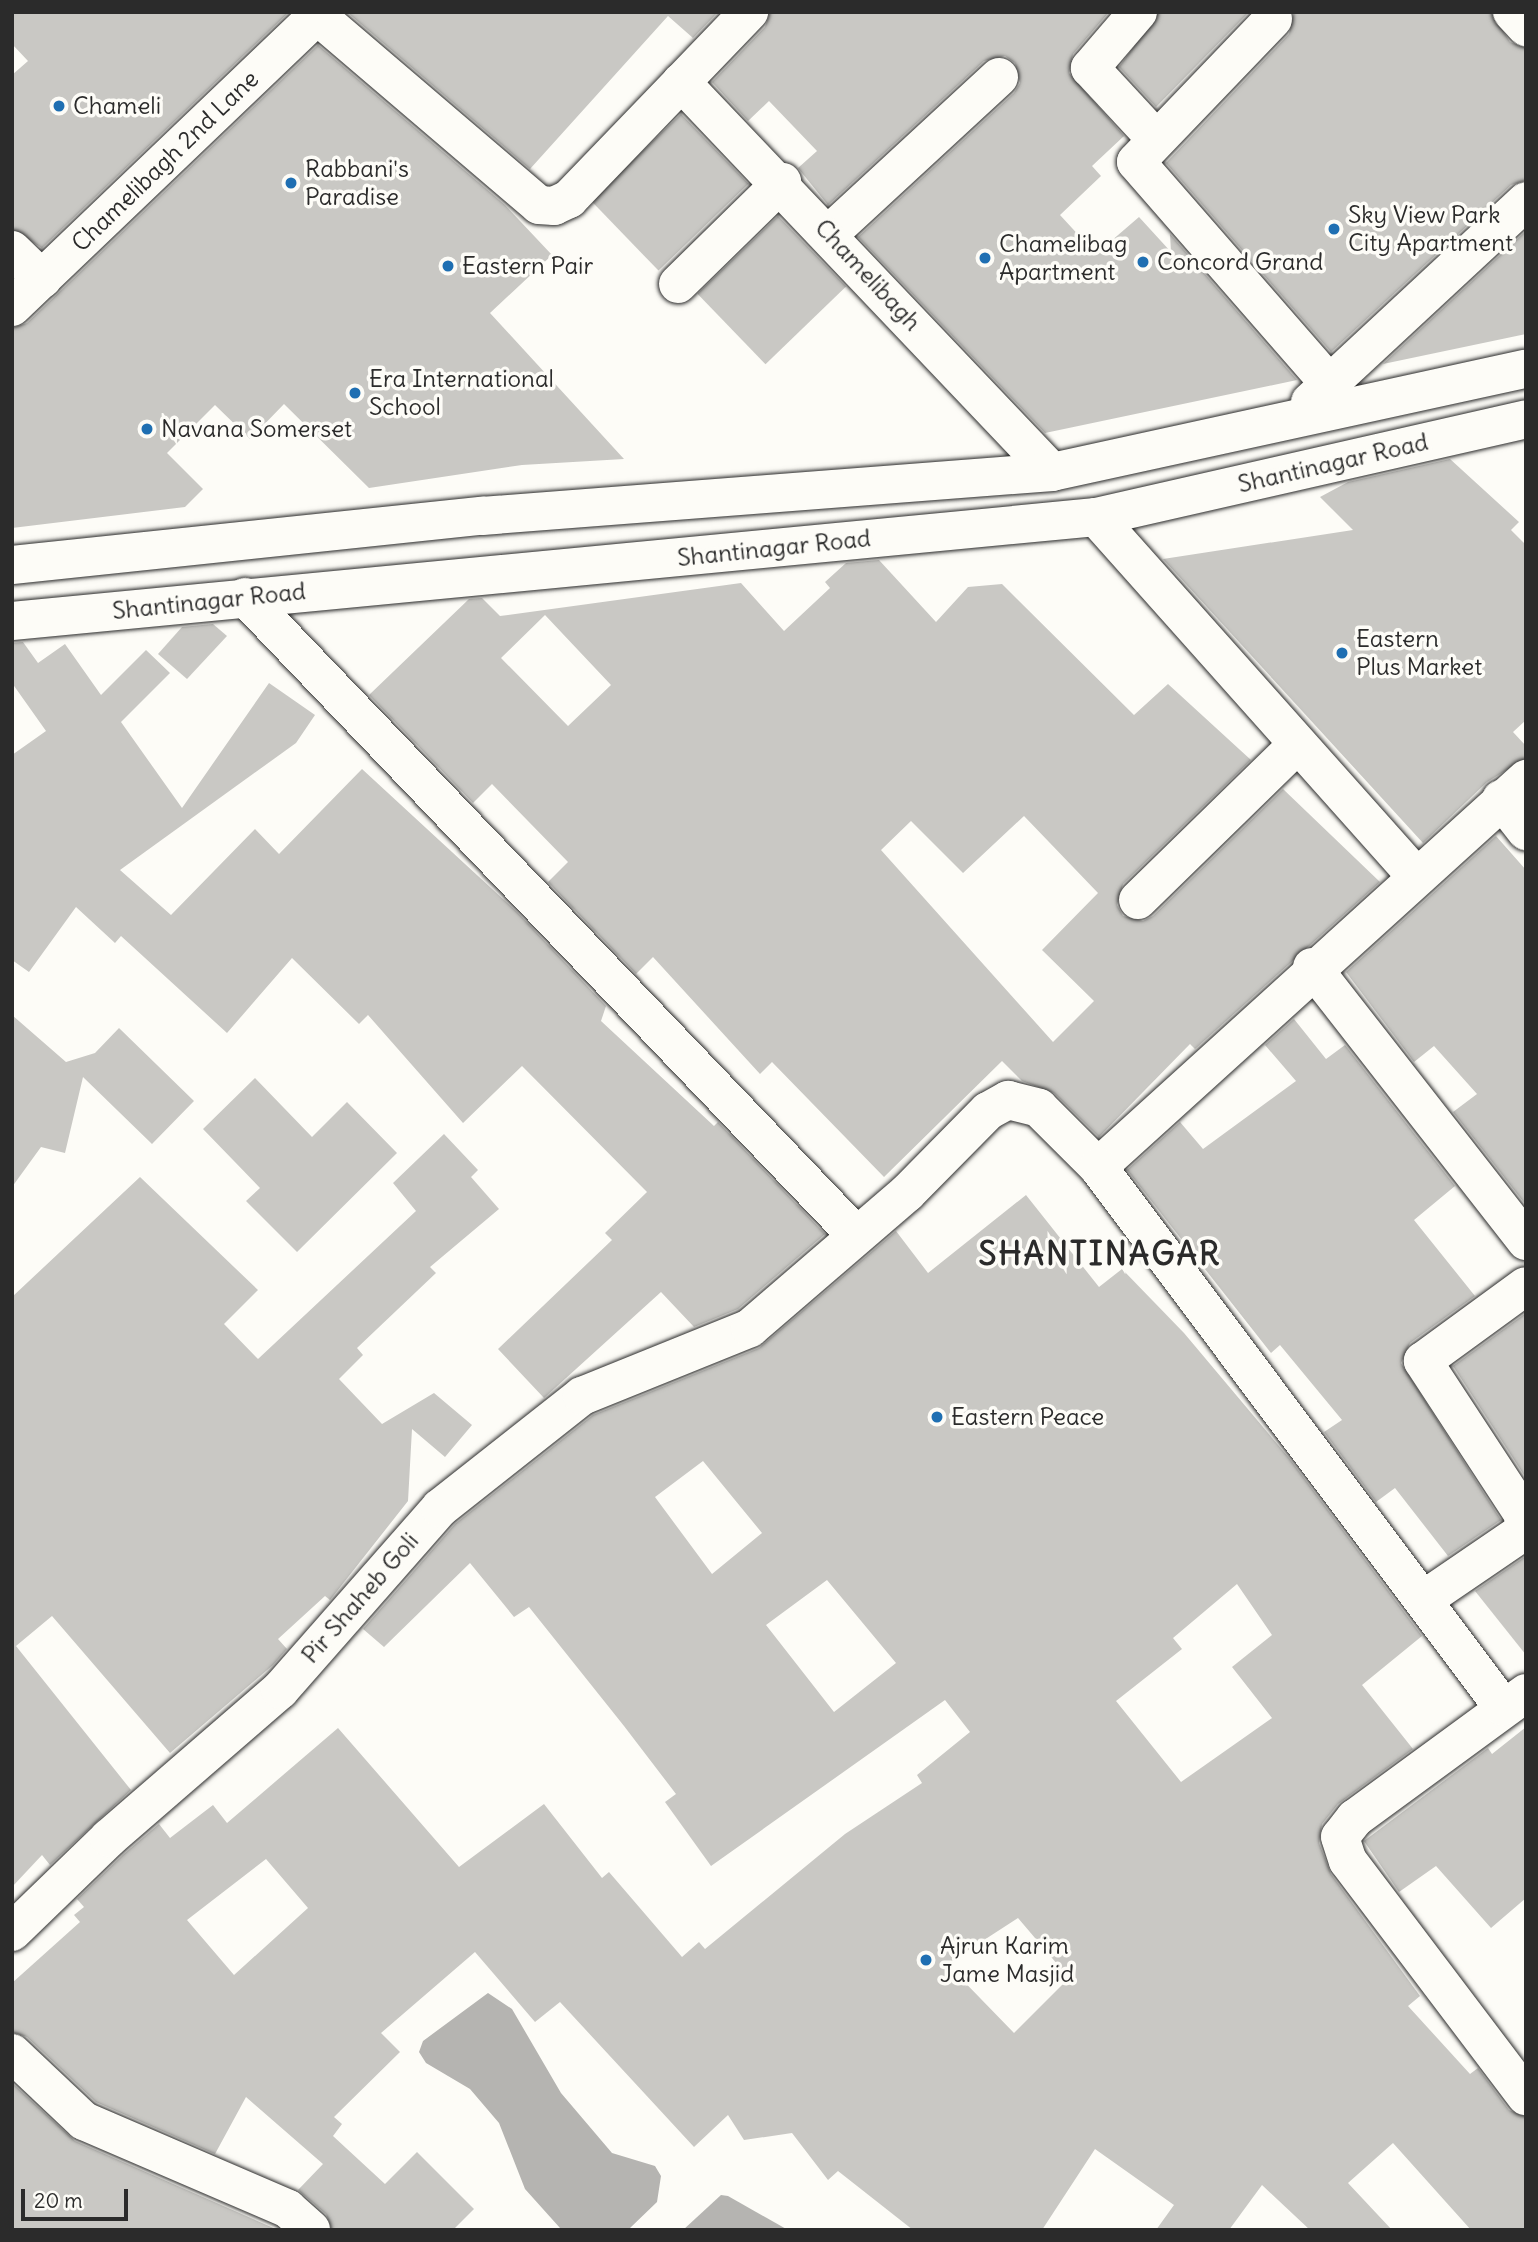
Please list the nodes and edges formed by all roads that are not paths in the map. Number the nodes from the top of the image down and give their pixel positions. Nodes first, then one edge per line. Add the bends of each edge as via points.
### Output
1 (749, 12) edge
2 (1138, 12) edge
3 (1512, 12) edge
4 (315, 14) edge
5 (1273, 19) dead end
6 (1526, 27) edge
7 (999, 77) dead end
8 (681, 82) junction
9 (1155, 138) junction
10 (782, 182) junction
11 (1526, 201) edge
12 (830, 233) junction
13 (12, 250) edge
14 (42, 279) junction
15 (678, 284) dead end
16 (12, 307) edge
17 (1526, 369) edge
18 (1329, 383) junction
19 (1526, 419) edge
20 (1288, 423) junction
21 (1052, 472) junction
22 (1096, 517) junction
23 (241, 544) junction
24 (12, 565) edge
25 (245, 597) junction
26 (12, 621) edge
27 (1298, 744) junction
28 (1513, 789) edge
29 (1526, 831) edge
30 (1415, 875) junction
31 (1138, 900) dead end
32 (1312, 967) junction
33 (1098, 1167) junction
34 (856, 1235) junction
35 (1526, 1241) edge
36 (1526, 1286) edge
37 (1423, 1600) junction
38 (1514, 1699) edge
39 (12, 1932) edge
40 (12, 2053) edge
41 (1526, 2096) edge
42 (311, 2230) edge

1 - 8 street
2 - 9 street via 1090,68
3 - 6 street
4 - 8 street via 539,205 569,200
4 - 14 street, Chamelibagh 2nd Lane
5 - 9 street
7 - 12 street
8 - 10 street, Chamelibagh
9 - 18 street via 1138,156 1137,169
10 - 12 street, Chamelibagh
10 - 15 street
11 - 18 street
12 - 21 street, Chamelibagh
13 - 14 street
14 - 16 street, Chamelibagh 2nd Lane
17 - 20 street, Shantinagar Road
18 - 20 street
19 - 22 street, Shantinagar Road
20 - 21 street, Shantinagar Road
21 - 23 street, Shantinagar Road via 482,516
22 - 25 street, Shantinagar Road
22 - 27 street
23 - 24 street, Shantinagar Road
23 - 25 street
25 - 26 street, Shantinagar Road
25 - 34 street
27 - 30 street
27 - 31 street
28 - 29 street
28 - 30 street
30 - 32 street
32 - 33 street
32 - 35 street
33 - 34 street, Pir Shaheb Goli via 1039,1108 1008,1100 988,1111
33 - 37 street
34 - 39 street, Pir Shaheb Goli via 750,1328 582,1396 440,1508 279,1690 109,1838
36 - 37 street via 1433,1348 1423,1361 1523,1514 1524,1531
37 - 38 street
38 - 41 street via 1355,1818 1340,1837 1348,1861
40 - 42 street via 84,2121 288,2209

